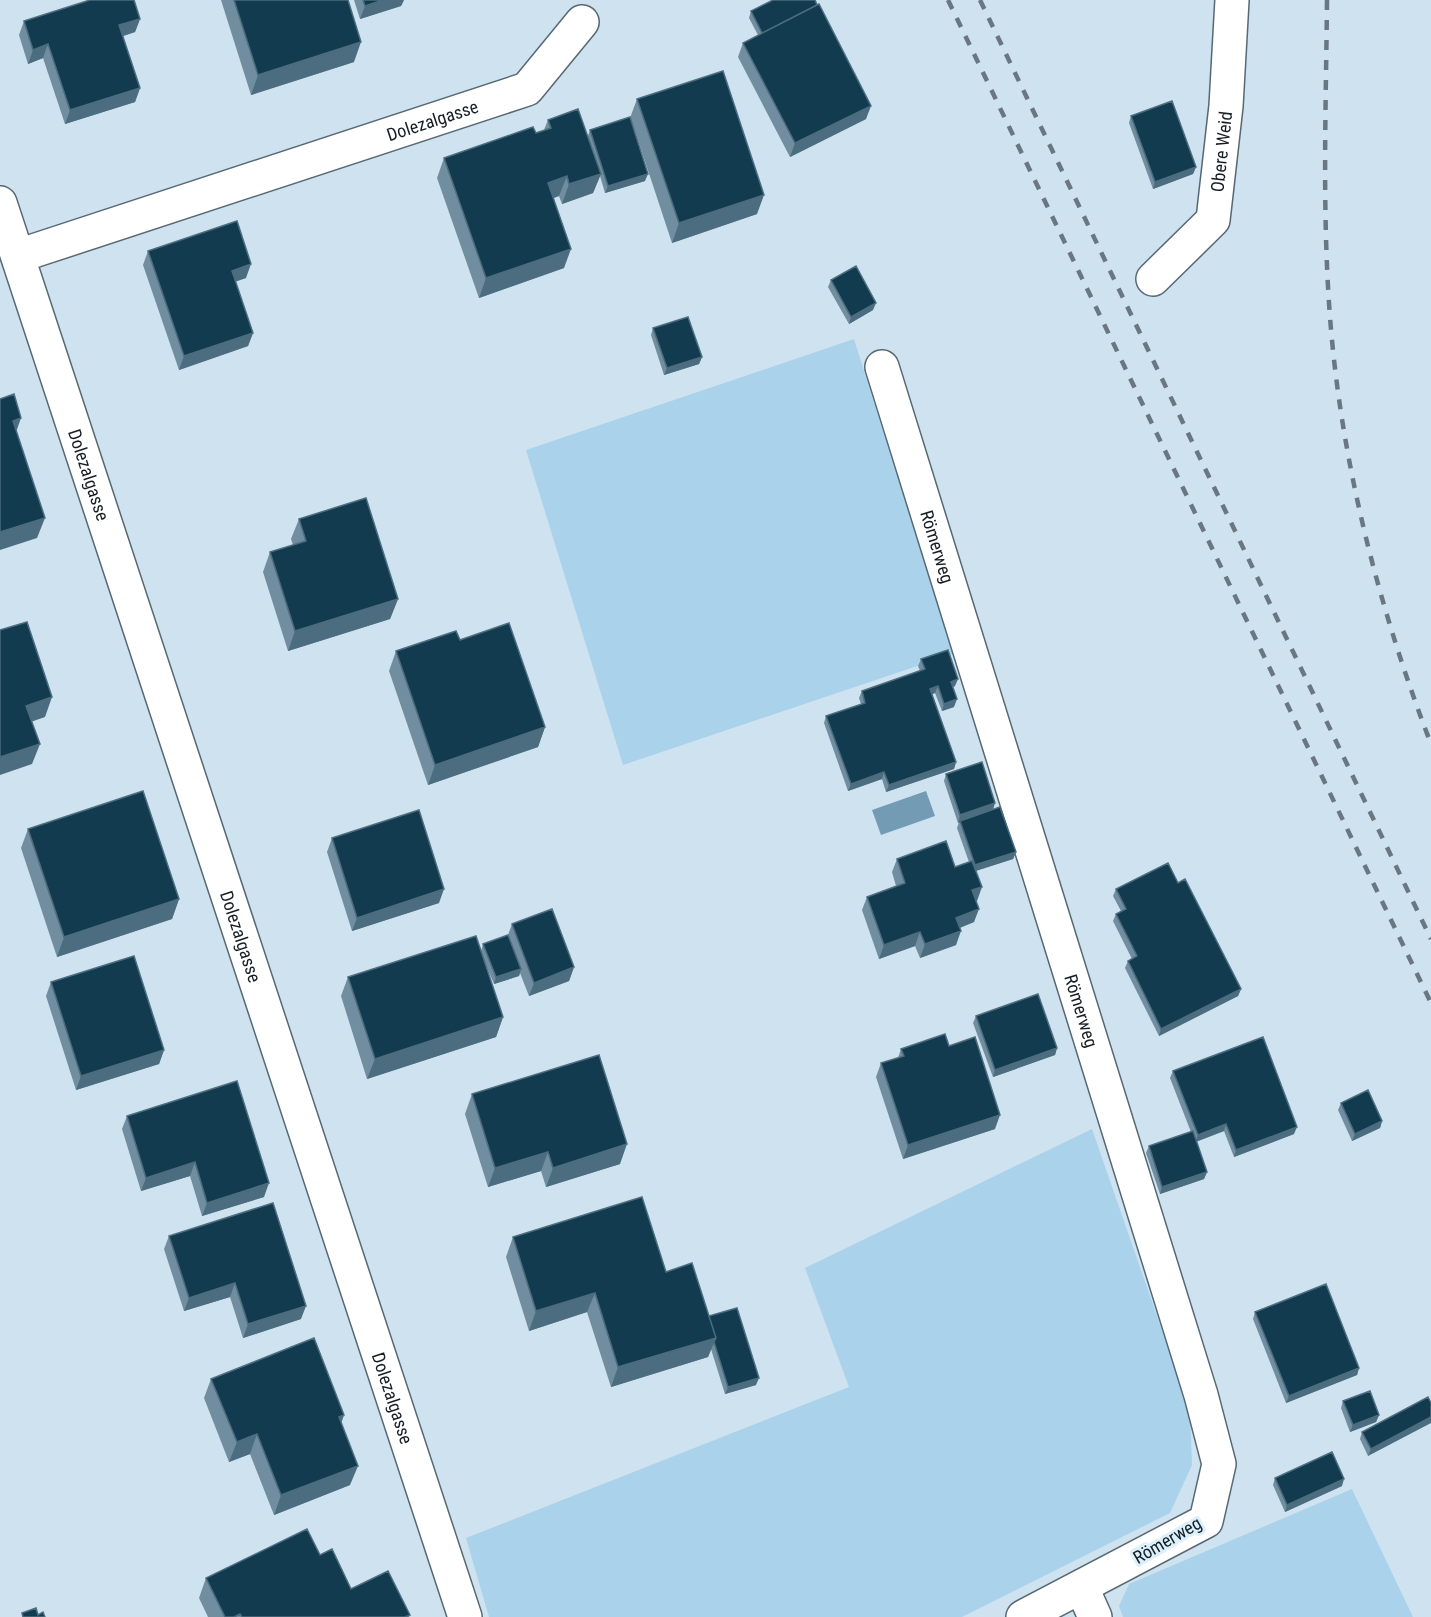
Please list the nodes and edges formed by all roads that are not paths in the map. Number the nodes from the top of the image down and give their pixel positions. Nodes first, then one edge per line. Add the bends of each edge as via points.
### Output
1 (1232, 0) edge
2 (582, 22) dead end
3 (0, 203) edge
4 (18, 256) junction
5 (1153, 279) dead end
6 (882, 367) dead end
7 (1088, 1602) edge
8 (465, 1617) edge
9 (1023, 1617) edge

1 - 5 street, Obere Weid via 1226,106 1213,220
2 - 4 street, Dolezalgasse via 527,89
3 - 4 street, Dolezalgasse
4 - 8 street, Dolezalgasse
6 - 7 street, Römerweg via 1219,1464 1206,1521
7 - 9 street, Römerweg

